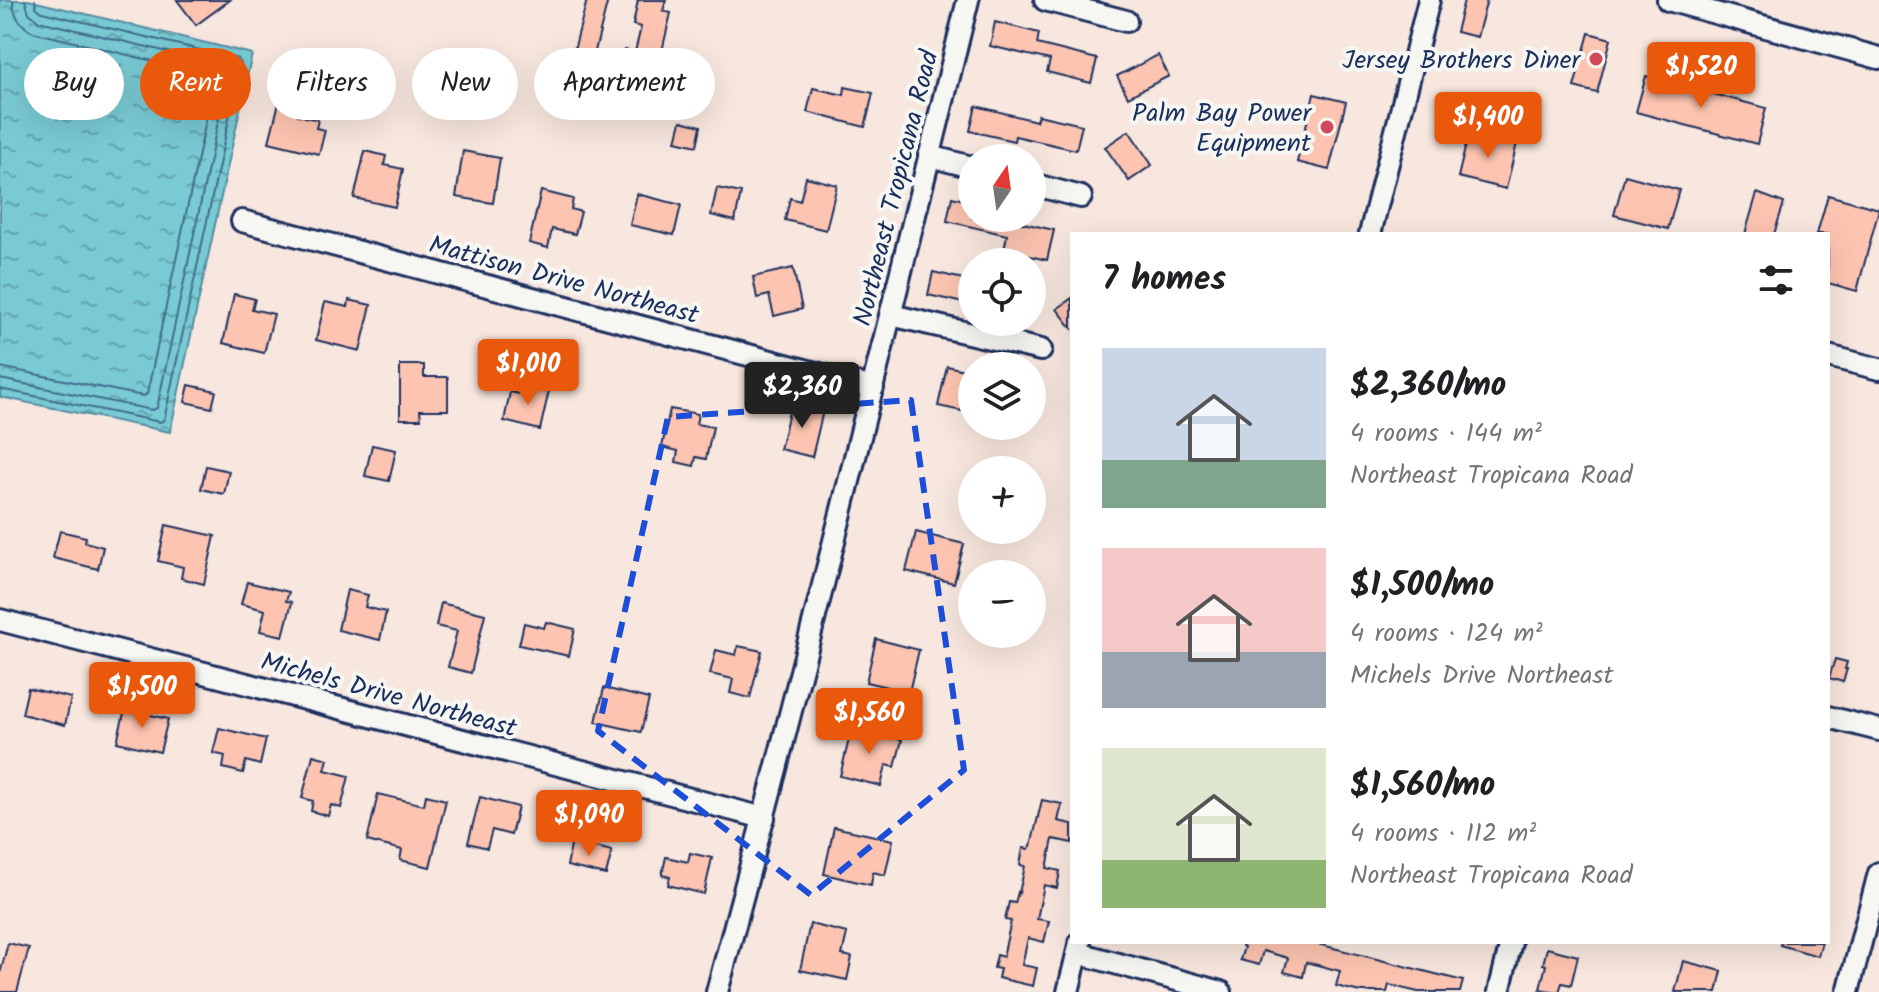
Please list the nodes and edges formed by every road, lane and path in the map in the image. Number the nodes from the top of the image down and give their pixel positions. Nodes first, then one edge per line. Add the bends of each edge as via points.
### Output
1 (968, 0) edge
2 (1045, 0) edge
3 (1429, 0) edge
4 (1679, 1) edge
5 (1126, 21) dead end
6 (1879, 58) edge
7 (929, 156) junction
8 (958, 163) edge
9 (1046, 188) edge
10 (1081, 197) dead end
11 (242, 221) dead end
12 (1371, 232) edge
13 (891, 315) junction
14 (1041, 350) dead end
15 (1830, 357) edge
16 (1879, 369) edge
17 (873, 388) junction
18 (0, 620) edge
19 (1830, 718) edge
20 (1879, 730) edge
21 (764, 818) junction
22 (1879, 873) edge
23 (1874, 915) edge
24 (1511, 944) edge
25 (1079, 947) edge
26 (717, 992) edge
27 (1068, 992) edge
28 (1221, 992) edge
29 (1499, 992) edge
30 (1848, 992) edge

1 - 7 street, Northeast Tropicana Road
2 - 5 street
3 - 12 street
4 - 6 street
7 - 8 street
7 - 13 street, Northeast Tropicana Road
9 - 10 street
11 - 17 street, Mattison Drive Northeast
13 - 14 street
13 - 17 street, Northeast Tropicana Road
15 - 16 street
17 - 21 street, Northeast Tropicana Road
18 - 21 street, Michels Drive Northeast
19 - 20 street
21 - 26 street, Northeast Tropicana Road
22 - 23 street
23 - 30 street
24 - 29 street
25 - 27 street
25 - 28 street

